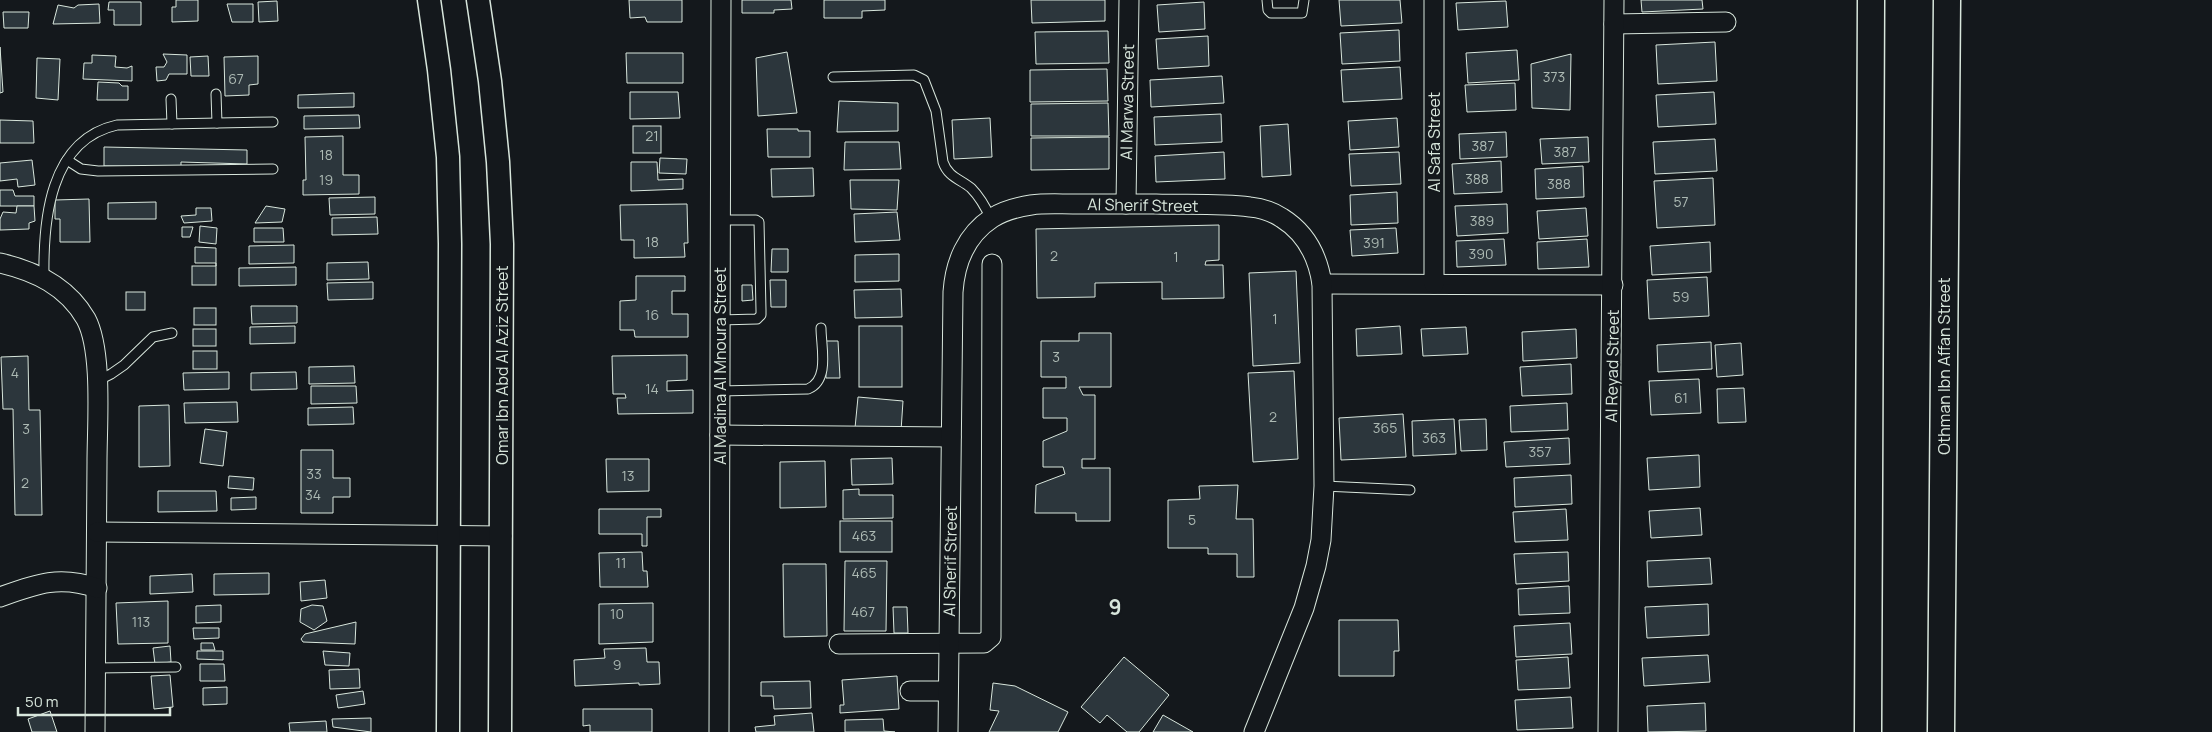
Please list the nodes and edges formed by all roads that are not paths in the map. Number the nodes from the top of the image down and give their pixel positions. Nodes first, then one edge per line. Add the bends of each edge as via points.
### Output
1 (429, 0) edge
2 (478, 0) edge
3 (721, 0) edge
4 (1129, 0) edge
5 (1268, 0) edge
6 (1304, 0) edge
7 (1434, 0) edge
8 (1614, 0) edge
9 (1871, 0) edge
10 (1947, 0) edge
11 (1726, 22) dead end
12 (1614, 24) junction
13 (833, 77) dead end
14 (216, 94) dead end
15 (171, 99) dead end
16 (272, 122) dead end
17 (217, 123) junction
18 (172, 124) junction
19 (67, 160) junction
20 (273, 169) dead end
21 (1126, 204) junction
22 (991, 219) junction
23 (721, 220) junction
24 (0, 262) edge
25 (992, 264) dead end
26 (44, 278) junction
27 (1322, 284) junction
28 (1434, 284) junction
29 (1612, 285) junction
30 (720, 320) junction
31 (821, 328) dead end
32 (172, 333) dead end
33 (97, 381) junction
34 (720, 391) junction
35 (720, 435) junction
36 (951, 437) junction
37 (1324, 486) junction
38 (1410, 490) dead end
39 (97, 532) junction
40 (449, 535) junction
41 (502, 536) junction
42 (97, 588) junction
43 (0, 597) edge
44 (949, 643) junction
45 (839, 644) dead end
46 (176, 667) dead end
47 (96, 668) junction
48 (910, 691) dead end
49 (948, 691) junction
50 (95, 732) edge
51 (448, 732) edge
52 (500, 732) edge
53 (719, 732) edge
54 (948, 732) edge
55 (1254, 732) edge
56 (1608, 732) edge
57 (1868, 732) edge
58 (1941, 732) edge

1 - 40 street via 448,166
2 - 41 street, Omar Ibn Abd Al Aziz Street via 498,162 502,244
3 - 23 street, Al Madina Al Mnoura Street
4 - 21 street, Al Marwa Street
5 - 6 lane via 1271,13 1302,13
7 - 28 street, Al Safa Street
8 - 12 street, Al Reyad Street
9 - 57 main road
10 - 58 main road, Othman Ibn Affan Street
11 - 12 street
12 - 29 street, Al Reyad Street
13 - 22 lane via 914,75 924,80 936,111 945,169 972,189
14 - 17 lane
15 - 18 lane
16 - 17 lane
17 - 18 lane
18 - 19 lane via 108,127 87,139
19 - 20 lane via 82,169 98,171
19 - 26 lane via 49,202
21 - 22 street, Al Sherif Street via 1031,205
21 - 27 street, Al Sherif Street via 1236,206 1268,211 1282,218 1306,241 1314,255
22 - 36 street, Al Sherif Street via 972,236 954,276
23 - 30 street, Al Madina Al Mnoura Street
23 - 30 lane via 756,220 760,224 761,315 757,319
24 - 26 street
25 - 44 street via 992,634 984,643
26 - 33 street via 61,289 87,321 93,341
27 - 28 street
27 - 37 street, Al Sherif Street
28 - 29 street
29 - 56 street, Al Reyad Street
30 - 34 street, Al Madina Al Mnoura Street
31 - 34 lane via 822,370 814,387
32 - 33 lane via 153,337 124,365
33 - 39 street
34 - 35 street, Al Madina Al Mnoura Street
35 - 36 street
35 - 53 street, Al Madina Al Mnoura Street
36 - 44 street, Al Sherif Street
37 - 38 lane
37 - 55 street, Al Sherif Street via 1321,540 1310,587
39 - 40 street
39 - 42 street
40 - 41 street
40 - 51 street
41 - 52 street, Omar Ibn Abd Al Aziz Street
42 - 43 street via 80,582 54,581
42 - 47 street
44 - 45 street
44 - 49 street, Al Sherif Street
46 - 47 lane
47 - 50 street
48 - 49 street
49 - 54 street, Al Sherif Street

